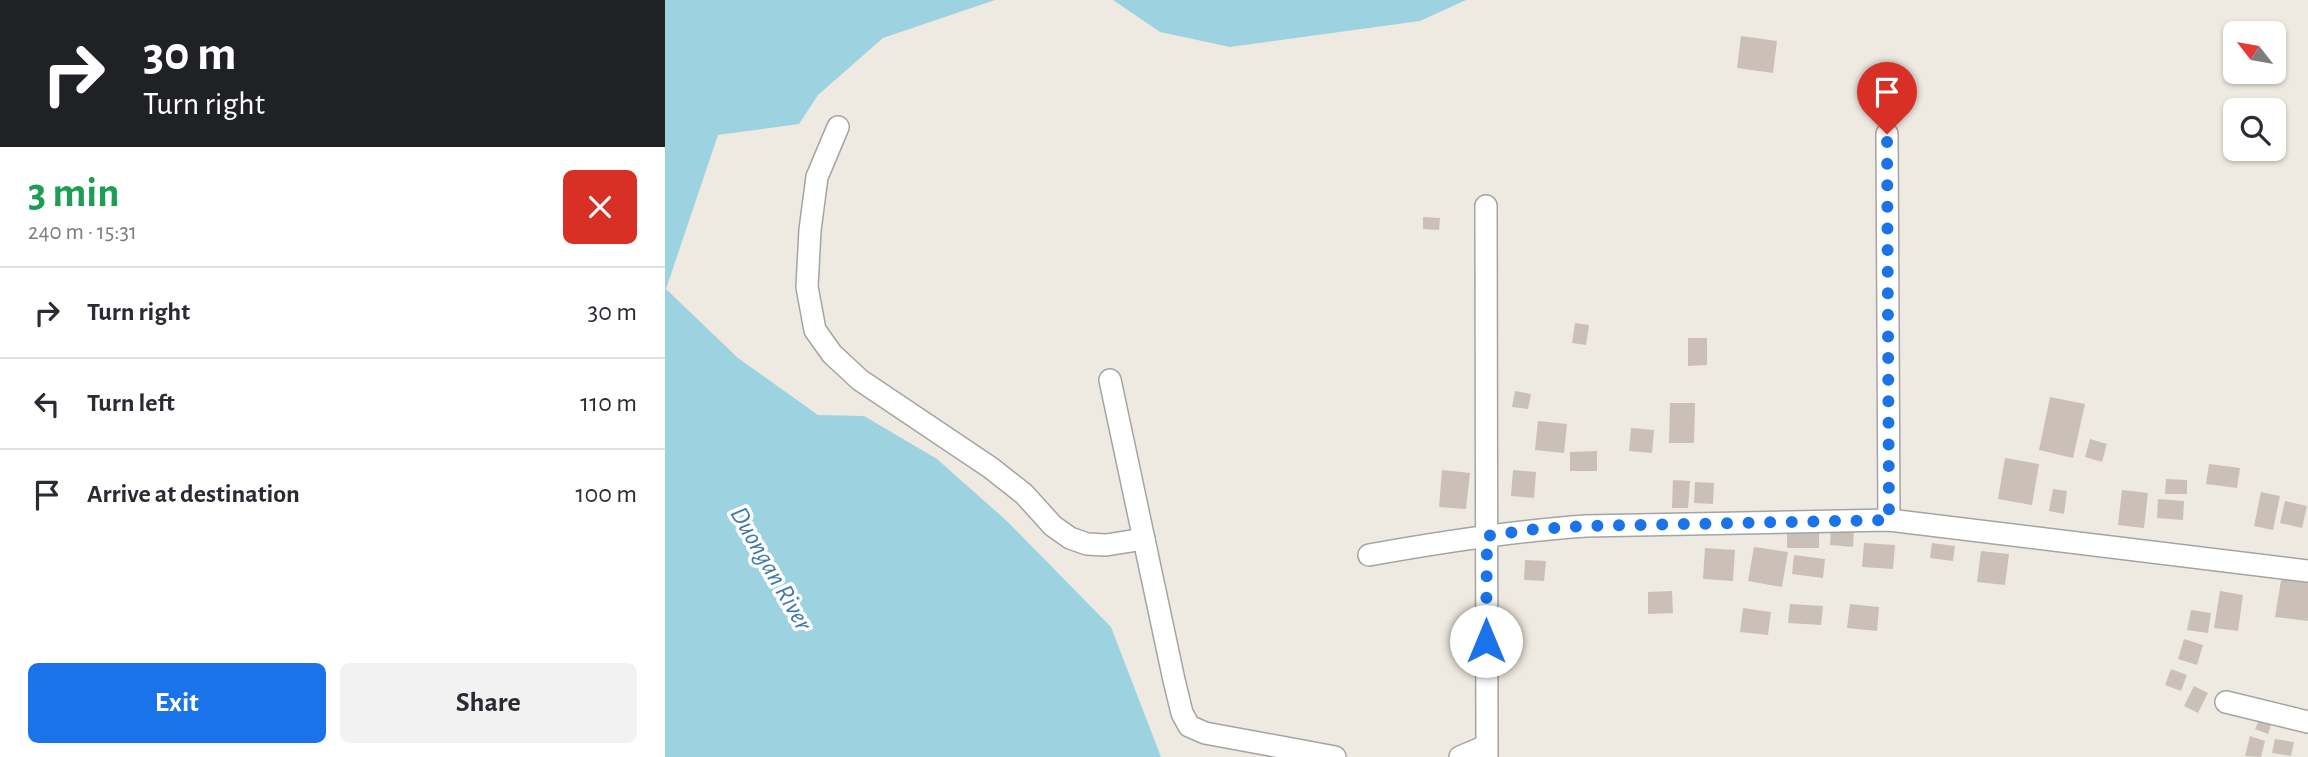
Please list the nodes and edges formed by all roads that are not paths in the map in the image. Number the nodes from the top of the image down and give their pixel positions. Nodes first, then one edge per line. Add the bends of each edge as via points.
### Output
1 (838, 127) dead end
2 (1887, 134) dead end
3 (1486, 206) dead end
4 (1110, 380) dead end
5 (1889, 520) junction
6 (1487, 536) junction
7 (1144, 540) junction
8 (1369, 555) dead end
9 (2308, 571) edge
10 (2226, 702) dead end
11 (2308, 722) edge
12 (1486, 752) edge
13 (1335, 757) edge
14 (1460, 757) edge

1 - 7 street via 817,177 807,287 815,331 832,354 860,380 991,468 1070,538 1106,545
2 - 5 street
3 - 6 street
4 - 7 street
5 - 6 street via 1586,526
5 - 9 street
6 - 8 street
6 - 12 street
7 - 13 street via 1174,680 1189,726 1228,739
10 - 11 street
12 - 14 street

